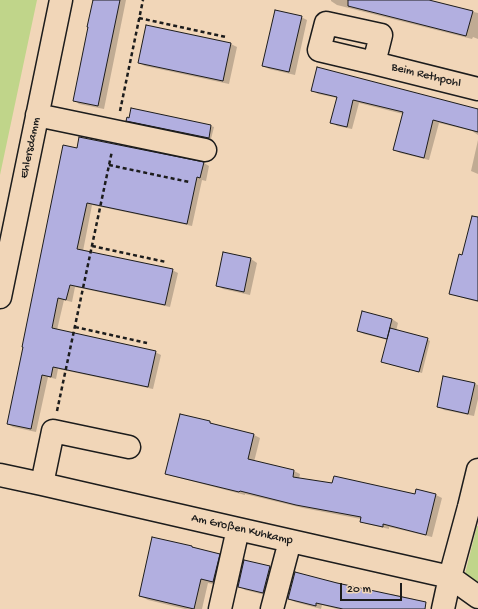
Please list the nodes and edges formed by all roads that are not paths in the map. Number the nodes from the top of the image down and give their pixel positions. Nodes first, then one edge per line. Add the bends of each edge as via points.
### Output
1 (61, 0) edge
2 (374, 62) dead end
3 (478, 89) edge
4 (38, 115) junction
5 (205, 150) dead end
6 (0, 296) edge
7 (129, 447) dead end
8 (478, 470) edge
9 (0, 475) edge
10 (42, 484) junction
11 (474, 508) edge
12 (238, 529) junction
13 (290, 541) junction
14 (450, 577) junction
15 (478, 597) edge
16 (220, 609) edge
17 (272, 609) edge
18 (443, 609) edge

1 - 4 street, Ehlersdamm
2 - 3 street, Beim Rethpohl
4 - 5 street
4 - 6 street, Ehlersdamm
7 - 10 street via 53,431
8 - 11 street
9 - 10 street, Am Großen Kuhkamp
10 - 12 street, Am Großen Kuhkamp
11 - 14 street
12 - 13 street, Am Großen Kuhkamp
12 - 16 street
13 - 14 street, Am Großen Kuhkamp
13 - 17 street
14 - 15 street, Am Großen Kuhkamp
14 - 18 street

